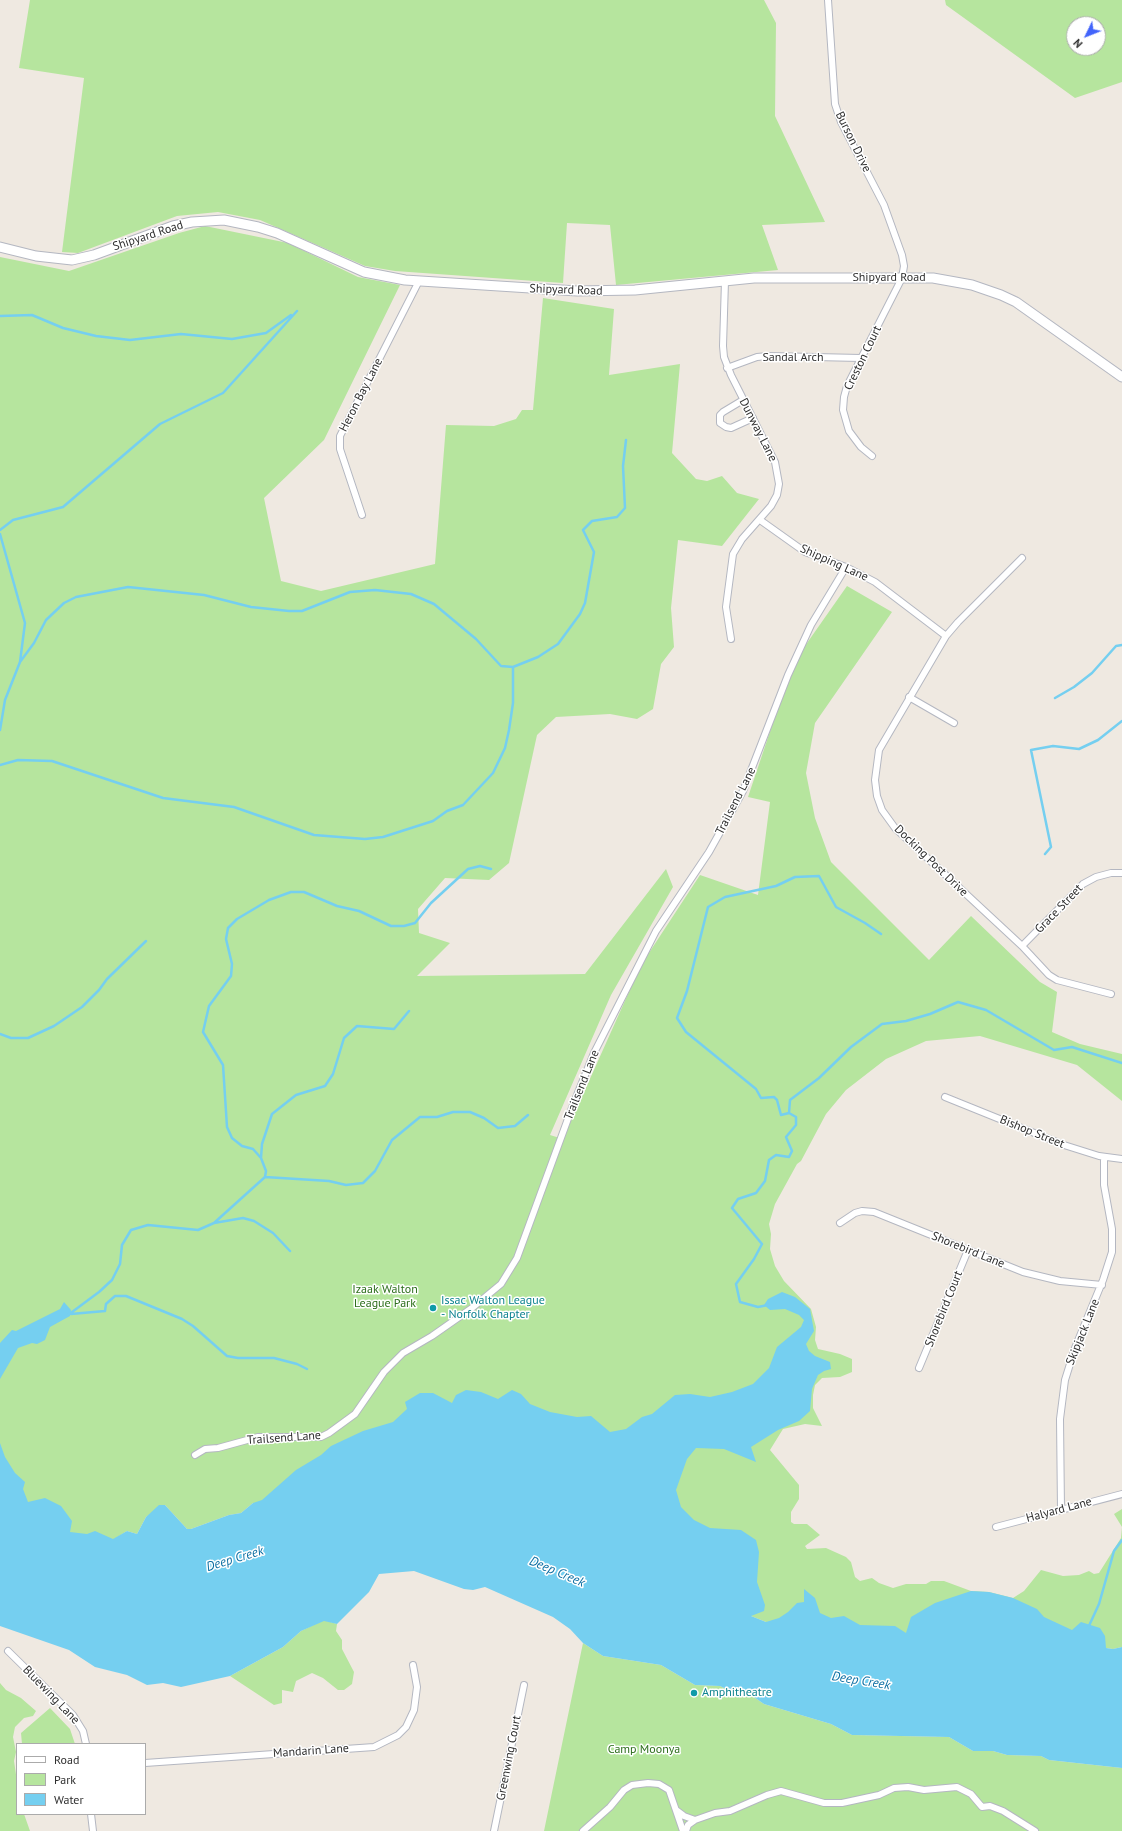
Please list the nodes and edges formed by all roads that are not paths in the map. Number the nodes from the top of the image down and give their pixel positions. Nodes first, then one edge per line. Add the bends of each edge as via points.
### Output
1 (828, 0) edge
2 (0, 247) edge
3 (902, 278) junction
4 (419, 281) junction
5 (725, 281) junction
6 (861, 358) junction
7 (727, 368) junction
8 (1122, 377) edge
9 (743, 400) junction
10 (752, 418) junction
11 (872, 456) dead end
12 (362, 515) dead end
13 (760, 520) junction
14 (1022, 558) dead end
15 (846, 567) junction
16 (946, 636) junction
17 (731, 639) dead end
18 (909, 697) junction
19 (954, 723) dead end
20 (1122, 874) edge
21 (1022, 946) junction
22 (1111, 994) dead end
23 (945, 1096) dead end
24 (1104, 1157) junction
25 (1122, 1159) edge
26 (840, 1223) dead end
27 (968, 1250) junction
28 (1102, 1285) junction
29 (919, 1368) dead end
30 (195, 1455) dead end
31 (1122, 1494) edge
32 (1061, 1510) junction
33 (996, 1527) dead end
34 (8, 1651) dead end
35 (413, 1665) dead end
36 (524, 1684) dead end
37 (86, 1743) edge
38 (146, 1763) edge
39 (676, 1810) junction
40 (91, 1815) edge
41 (696, 1820) junction
42 (93, 1831) edge
43 (494, 1831) edge
44 (583, 1831) edge
45 (684, 1831) edge
46 (1035, 1831) edge

1 - 3 street, Burson Drive via 834,104 894,229 902,255
2 - 4 street, Shipyard Road via 36,256 72,260 94,255 173,226 224,220 277,233 364,272 382,277
3 - 5 street, Shipyard Road via 781,277
3 - 6 street, Creston Court
3 - 8 street, Shipyard Road via 949,280 1001,295 1028,310
4 - 5 street, Shipyard Road via 577,291 635,290
4 - 12 street, Heron Bay Lane via 340,436 340,449
5 - 7 street, Dunway Lane via 722,346
6 - 7 street, Sandal Arch via 768,356 757,357
6 - 11 street, Creston Court via 844,397 843,410 854,440
7 - 9 street, Dunway Lane
9 - 10 street, Dunway Lane
9 - 10 street via 723,412 720,415 720,422 731,428
10 - 13 street, Dunway Lane via 779,472 777,495
13 - 15 street, Shipping Lane via 805,552
13 - 17 street, Dunway Lane via 742,539 733,554 726,607
14 - 16 street, Docking Post Drive
15 - 16 street, Shipping Lane via 875,582
15 - 30 street, Trailsend Lane via 811,625 788,675 743,791 709,852 656,931 594,1053 516,1258 501,1284 432,1336 403,1352 384,1372 355,1414 329,1433 321,1437 258,1437 218,1448 205,1448
16 - 18 street, Docking Post Drive
18 - 19 street
18 - 21 street, Docking Post Drive via 884,739 876,762 877,796 882,810 895,828
20 - 21 street, Grace Street via 1111,873 1083,884
21 - 22 street, Docking Post Drive via 1057,980
23 - 24 street, Bishop Street via 1064,1145
24 - 25 street, Bishop Street
24 - 28 street, Skipjack Lane via 1104,1185 1113,1240 1111,1259
26 - 27 street, Shorebird Lane via 855,1213 874,1212
27 - 28 street, Shorebird Lane via 1034,1275 1060,1281
27 - 29 street, Shorebird Court
28 - 32 street, Skipjack Lane via 1071,1360 1062,1395
31 - 32 street, Halyard Lane
32 - 33 street, Halyard Lane
34 - 37 street, Bluewing Lane via 73,1715 83,1731
35 - 38 street, Mandarin Lane via 417,1687 414,1710 406,1727 398,1735 374,1747
36 - 43 street, Greenwing Court
39 - 41 street
39 - 44 street via 669,1790 659,1784 632,1785
39 - 45 street
40 - 42 street
41 - 45 street
41 - 46 street via 716,1813 730,1812 781,1791 824,1803 842,1803 879,1795 894,1788 924,1790 957,1787 971,1794 982,1806 1003,1811

